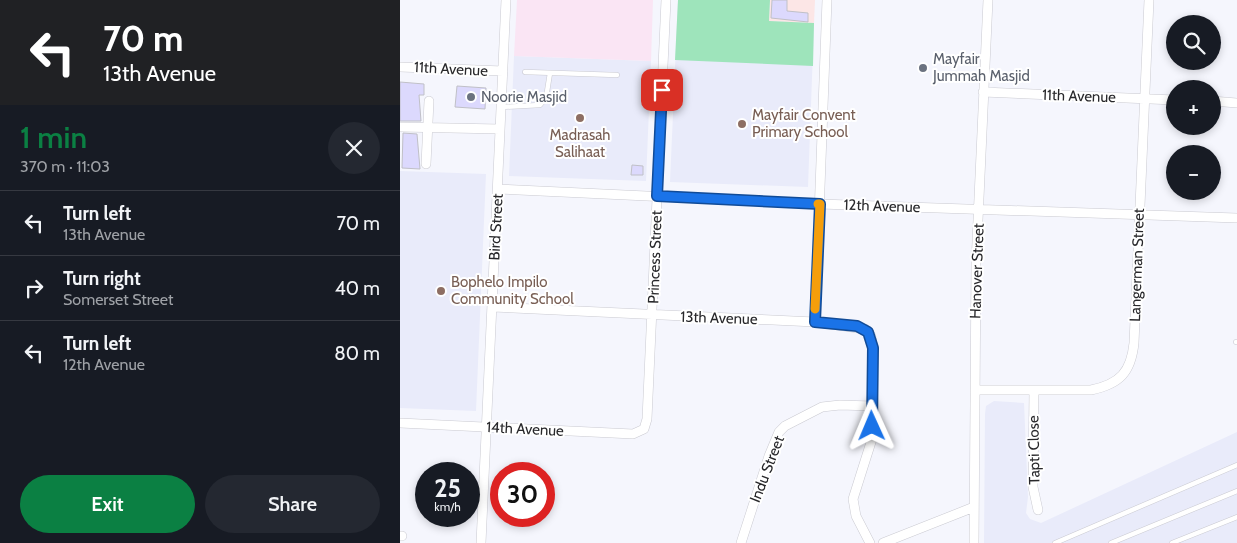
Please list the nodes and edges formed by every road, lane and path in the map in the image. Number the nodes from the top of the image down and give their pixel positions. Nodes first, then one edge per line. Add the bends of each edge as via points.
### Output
1 (506, 0) edge
2 (666, 0) edge
3 (827, 0) edge
4 (988, 0) edge
5 (1149, 0) edge
6 (400, 66) edge
7 (503, 72) junction
8 (525, 72) dead end
9 (550, 73) junction
10 (617, 75) dead end
11 (984, 92) junction
12 (1146, 98) junction
13 (1166, 99) edge
14 (429, 101) dead end
15 (1221, 102) edge
16 (1237, 103) edge
17 (501, 107) junction
18 (400, 127) edge
19 (428, 128) junction
20 (500, 129) junction
21 (426, 164) dead end
22 (498, 189) junction
23 (657, 196) junction
24 (820, 204) junction
25 (979, 209) junction
26 (1139, 214) junction
27 (1237, 218) edge
28 (492, 306) junction
29 (652, 315) junction
30 (815, 322) junction
31 (976, 390) junction
32 (1034, 390) junction
33 (872, 406) junction
34 (400, 423) edge
35 (646, 425) joint
36 (487, 427) junction
37 (1237, 465) edge
38 (1237, 491) edge
39 (974, 507) junction
40 (1038, 510) dead end
41 (1237, 517) edge
42 (481, 543) edge
43 (741, 543) edge
44 (870, 543) edge
45 (883, 543) edge
46 (974, 543) edge
47 (1055, 543) edge
48 (1111, 543) edge
49 (1172, 543) edge

1 - 7 street, Bird Street
2 - 23 street, Princess Street
3 - 24 street
4 - 11 street, Hanover Street
5 - 12 street, Langerman Street
6 - 7 street, 11th Avenue
7 - 17 street, Bird Street
8 - 9 lane
9 - 10 lane
9 - 17 lane via 546,98 540,106
11 - 12 street, 11th Avenue
11 - 25 street, Hanover Street
12 - 13 street, 11th Avenue
12 - 26 street, Langerman Street
14 - 19 street
15 - 16 street
17 - 20 street, Bird Street
18 - 19 street
19 - 20 street
19 - 21 street
20 - 22 street, Bird Street
22 - 23 street, 12th Avenue
22 - 28 street, Bird Street
23 - 24 street, 12th Avenue
23 - 29 street, Princess Street
24 - 25 street, 12th Avenue
24 - 30 street
25 - 26 street, 12th Avenue
25 - 31 street, Hanover Street
26 - 27 street, 12th Avenue
26 - 32 street, Langerman Street via 1134,343 1129,367 1114,382 1101,388
28 - 29 street, 13th Avenue
28 - 36 street, Bird Street
29 - 30 street, 13th Avenue
29 - 35 street, Princess Street
30 - 33 street, 13th Avenue via 857,326 868,332 873,348
31 - 32 street, Langerman Street
31 - 39 street, Hanover Street
32 - 40 street, Tapti Close via 1033,487
33 - 43 street, Indu Street via 822,407 779,432
33 - 44 street, 13th Avenue via 872,439 853,499 856,516
34 - 36 street, 14th Avenue
35 - 36 street, 14th Avenue via 633,434
36 - 42 street, Bird Street
37 - 47 lane
38 - 48 lane
39 - 45 street
39 - 46 street, Hanover Street
41 - 49 lane

